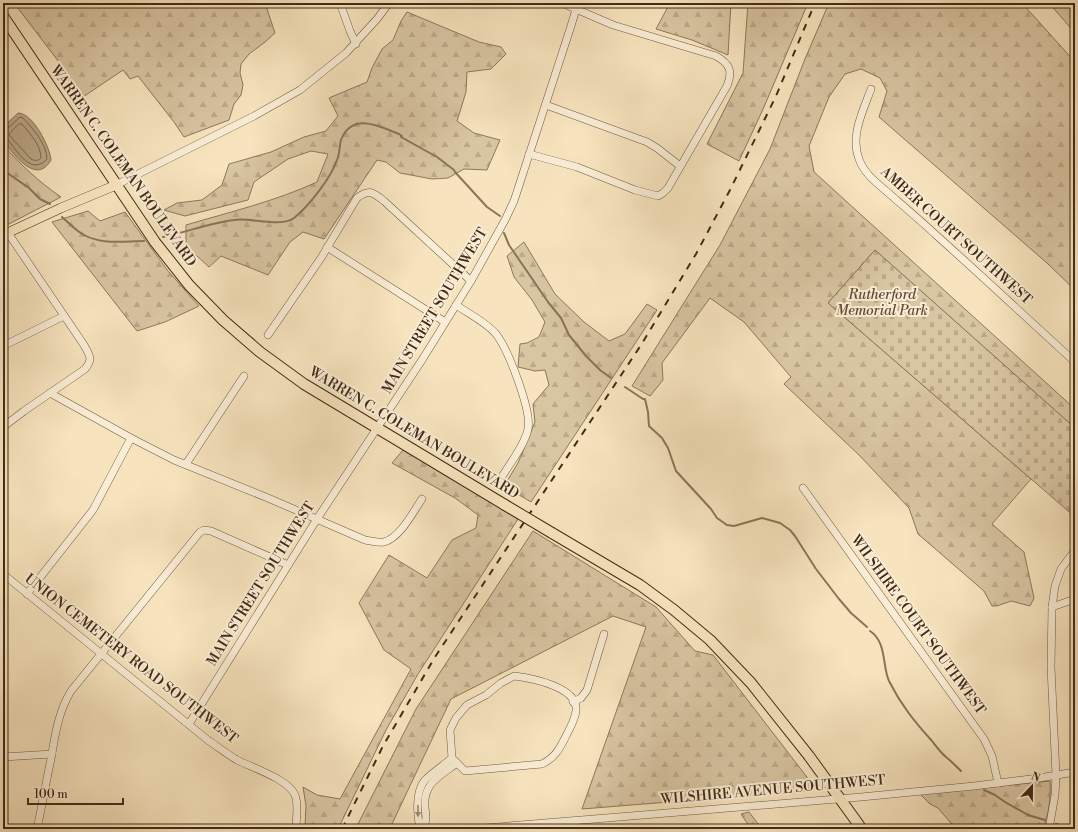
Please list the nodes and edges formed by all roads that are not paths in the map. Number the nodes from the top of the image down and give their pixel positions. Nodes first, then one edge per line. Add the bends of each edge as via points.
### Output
1 (340, 3) edge
2 (389, 3) edge
3 (562, 3) edge
4 (576, 9) junction
5 (3, 16) edge
6 (356, 44) junction
7 (871, 90) dead end
8 (546, 104) junction
9 (529, 154) junction
10 (680, 166) junction
11 (116, 185) junction
12 (5, 234) edge
13 (327, 247) junction
14 (471, 281) junction
15 (456, 305) junction
16 (64, 316) junction
17 (446, 322) junction
18 (268, 335) dead end
19 (3, 346) edge
20 (1075, 362) edge
21 (244, 376) dead end
22 (50, 393) junction
23 (3, 427) edge
24 (377, 428) junction
25 (131, 438) junction
26 (186, 464) junction
27 (503, 475) dead end
28 (803, 488) dead end
29 (422, 499) dead end
30 (318, 519) junction
31 (1075, 550) edge
32 (288, 565) junction
33 (3, 574) edge
34 (27, 594) junction
35 (1075, 599) edge
36 (1052, 607) junction
37 (604, 634) dead end
38 (101, 654) junction
39 (573, 702) junction
40 (189, 724) junction
41 (52, 754) junction
42 (3, 757) edge
43 (455, 761) junction
44 (1075, 772) edge
45 (1056, 775) junction
46 (998, 783) junction
47 (841, 799) junction
48 (862, 828) edge
49 (38, 829) edge
50 (296, 829) edge
51 (420, 829) edge
52 (424, 829) edge
53 (473, 829) edge
54 (1049, 829) edge

1 - 6 street
2 - 6 street
3 - 4 street
4 - 8 street, MAIN STREET SOUTHWEST
4 - 10 street via 613,24 704,51 723,60 728,66 731,72 727,86
5 - 11 highway, WARREN C. COLEMAN BOULEVARD
6 - 11 street via 326,71 280,102
7 - 20 street, AMBER COURT SOUTHWEST via 856,135 856,149 864,169
8 - 9 street, MAIN STREET SOUTHWEST
8 - 10 street via 647,142
9 - 10 street via 577,167 635,190 658,196 668,188
9 - 14 street, MAIN STREET SOUTHWEST via 514,201
11 - 12 main road
11 - 24 highway, WARREN C. COLEMAN BOULEVARD via 175,268 223,320 260,352 304,384
12 - 16 street
13 - 14 street via 357,198 369,192 376,194
13 - 17 street
13 - 18 street
14 - 15 street, MAIN STREET SOUTHWEST
15 - 17 street, MAIN STREET SOUTHWEST
15 - 27 street via 483,323 500,340 511,362 526,406 528,430
16 - 19 street
16 - 22 street via 84,345 90,360 85,369
17 - 24 street, MAIN STREET SOUTHWEST
21 - 26 street
22 - 23 street
22 - 25 street
24 - 30 street, MAIN STREET SOUTHWEST
24 - 47 highway, WARREN C. COLEMAN BOULEVARD, bridge via 640,585 674,610 710,640 752,683
25 - 26 street
25 - 34 street via 92,510
26 - 30 street
28 - 46 street, WILSHIRE COURT SOUTHWEST via 984,739 992,756
29 - 30 street via 404,525 384,542 365,540
30 - 32 street, MAIN STREET SOUTHWEST
31 - 36 street via 1062,569 1055,586
32 - 38 street via 211,530 204,530
32 - 40 street, MAIN STREET SOUTHWEST
33 - 34 street, UNION CEMETERY ROAD SOUTHWEST
34 - 38 street, UNION CEMETERY ROAD SOUTHWEST
35 - 36 street
36 - 45 street via 1051,667
37 - 39 street via 587,690 581,698
38 - 40 street, UNION CEMETERY ROAD SOUTHWEST
38 - 41 street via 67,698 60,714
39 - 43 street via 576,710 570,728 558,751 542,764 465,771
39 - 43 street via 565,692 553,685 514,676 467,704 456,718 450,730
40 - 50 street, UNION CEMETERY ROAD SOUTHWEST via 235,759 288,785 297,803
41 - 42 street
41 - 49 street
43 -> 51 street via 425,780 420,788
43 - 52 street via 427,790
44 - 45 street, WILSHIRE AVENUE SOUTHWEST
45 - 46 street, WILSHIRE AVENUE SOUTHWEST
45 - 54 street
46 - 47 street, WILSHIRE AVENUE SOUTHWEST
47 - 48 highway, WARREN C. COLEMAN BOULEVARD
47 - 53 street, WILSHIRE AVENUE SOUTHWEST

